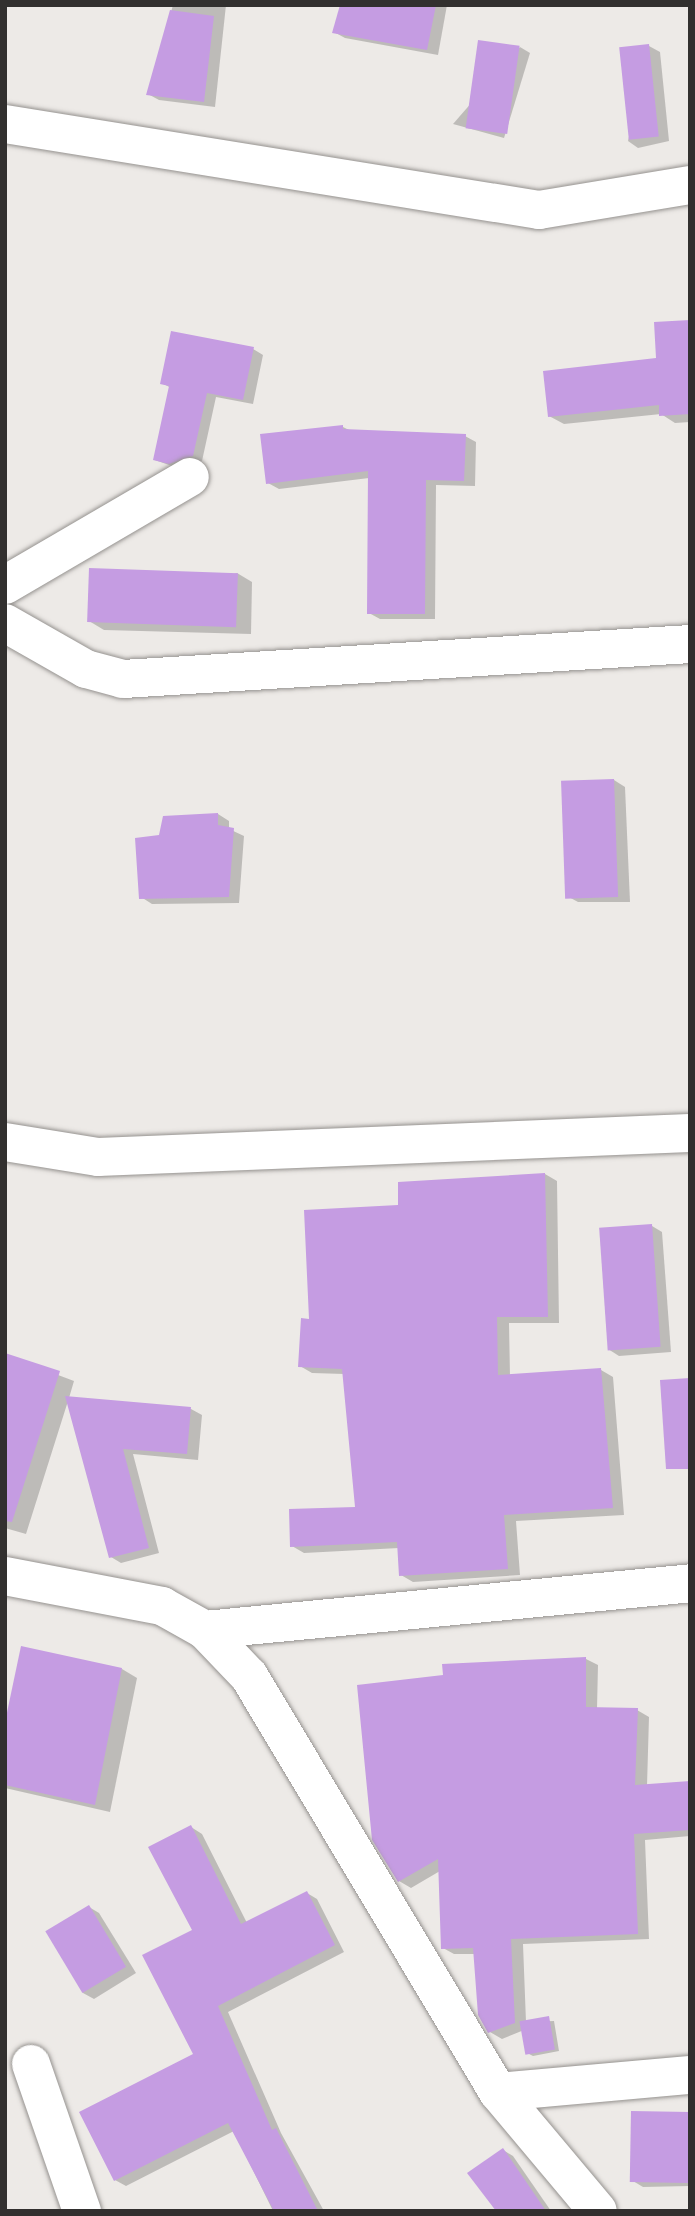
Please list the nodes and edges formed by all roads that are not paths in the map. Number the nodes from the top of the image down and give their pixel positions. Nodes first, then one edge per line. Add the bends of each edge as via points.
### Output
1 (5, 124) edge
2 (690, 185) edge
3 (190, 477) dead end
4 (5, 586) edge
5 (5, 623) edge
6 (690, 644) edge
7 (690, 1133) edge
8 (5, 1142) edge
9 (5, 1576) edge
10 (690, 1583) edge
11 (205, 1630) junction
12 (31, 2063) dead end
13 (690, 2075) edge
14 (498, 2092) junction
15 (82, 2211) edge
16 (597, 2211) edge

1 - 2 street via 539,210
3 - 4 street
5 - 6 street via 86,669 123,679
7 - 8 street via 98,1157
9 - 11 street via 162,1606
10 - 11 street
11 - 14 street via 248,1676
12 - 15 street
13 - 14 street
14 - 16 street

